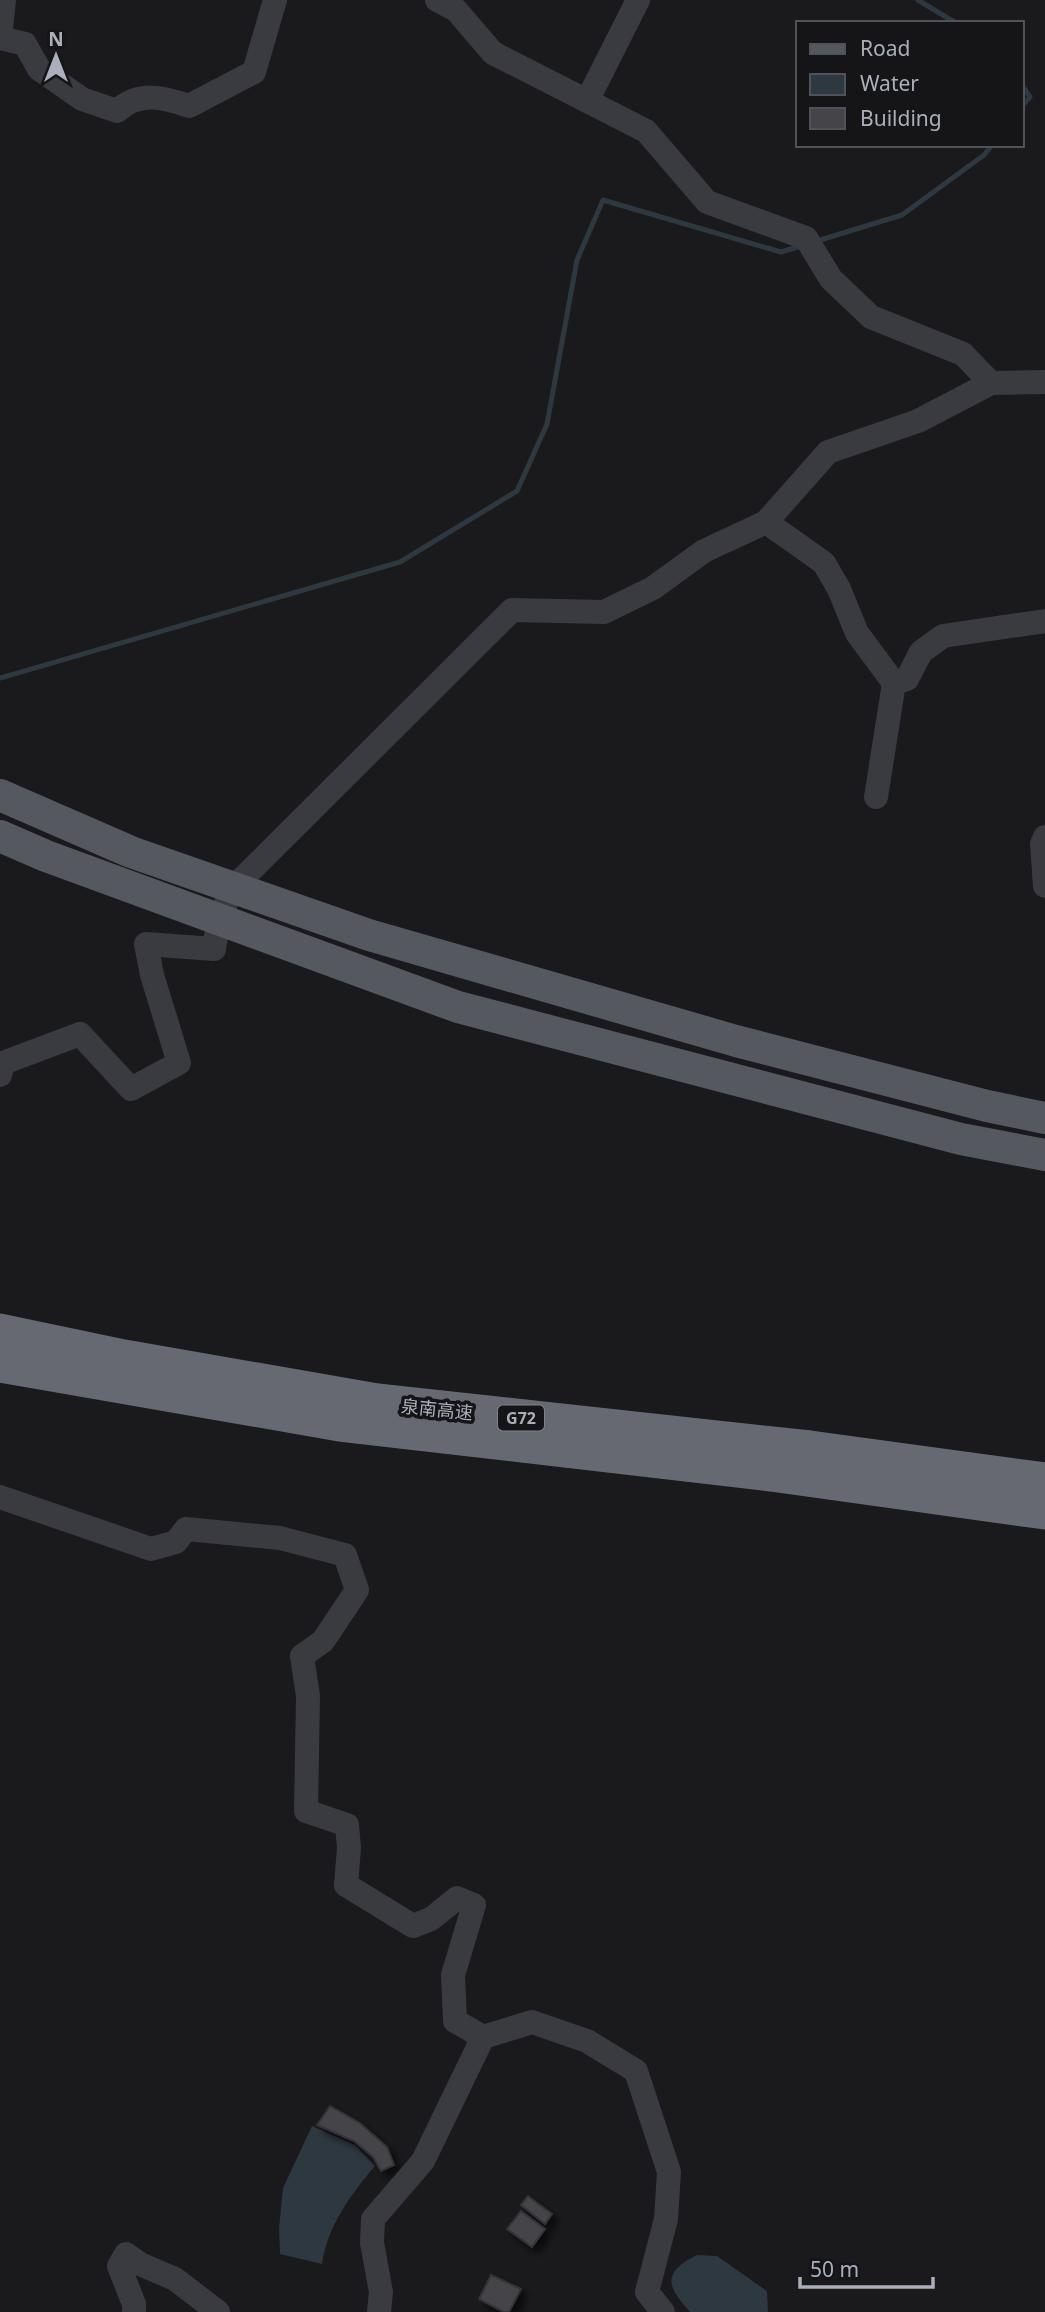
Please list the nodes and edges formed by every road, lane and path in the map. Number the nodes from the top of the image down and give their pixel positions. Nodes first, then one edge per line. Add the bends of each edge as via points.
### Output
1 (4, 0) edge
2 (275, 0) edge
3 (437, 0) edge
4 (638, 0) edge
5 (0, 38) edge
6 (587, 101) junction
7 (1045, 382) edge
8 (992, 383) junction
9 (766, 522) junction
10 (1045, 621) edge
11 (894, 683) junction
12 (0, 794) edge
13 (876, 797) dead end
14 (0, 836) edge
15 (1045, 837) edge
16 (1045, 886) edge
17 (233, 888) junction
18 (219, 918) junction
19 (0, 1075) edge
20 (1045, 1118) edge
21 (1045, 1155) edge
22 (0, 1332) edge
23 (0, 1364) edge
24 (1045, 1481) edge
25 (0, 1497) edge
26 (1045, 1511) edge
27 (483, 2037) junction
28 (134, 2312) edge
29 (218, 2312) edge
30 (379, 2312) edge
31 (663, 2312) edge

1 - 5 street
2 - 5 street via 254,72 189,106 162,97 129,100 117,111 82,99 39,69 25,44
3 - 6 street via 456,10 493,53
4 - 6 street
6 - 8 street via 646,131 707,202 806,238 831,279 871,317 963,354
7 - 8 street
8 - 9 street via 918,421 828,452
9 - 11 street via 824,563 857,633
9 - 17 street via 704,551 653,588 604,612 512,610
10 - 11 street via 943,636 921,652 907,678
11 - 13 street
12 - 17 main road via 131,852
14 - 18 main road
15 - 16 street
17 - 18 street
17 - 20 main road via 369,935 722,1037
18 - 19 street via 214,949 146,944 179,1063 131,1089 80,1034 3,1063
18 - 21 main road via 458,1007 961,1139
22 - 24 highway, 泉南高速 / G72 via 377,1402 810,1449
23 - 26 highway, 泉南高速 / G72 via 340,1423 772,1473
25 - 27 street via 151,1549 176,1542 186,1529 280,1538 345,1555 357,1590 323,1641 302,1657 308,1696 306,1811 347,1825 346,1885 413,1926 431,1919 457,1898 474,1905 453,1975 455,2021
27 - 30 street via 423,2161 373,2219
27 - 31 street via 532,2022 587,2041 636,2071 670,2172 666,2219 647,2292
28 - 29 street via 119,2266 126,2254 175,2279

